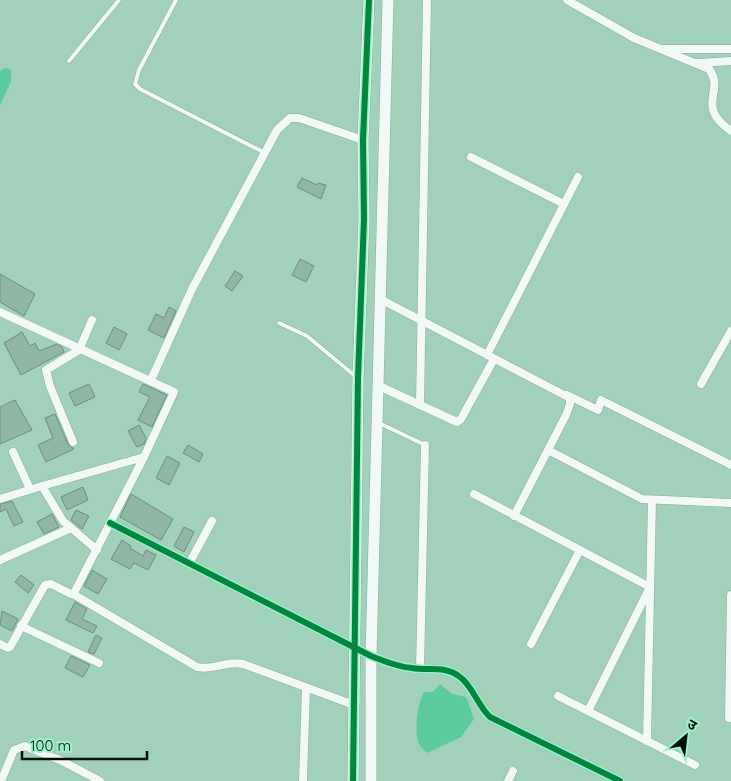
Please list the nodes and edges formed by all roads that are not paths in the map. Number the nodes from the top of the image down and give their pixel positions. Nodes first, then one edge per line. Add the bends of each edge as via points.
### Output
1 (119, 0) edge
2 (176, 0) edge
3 (369, 0) edge
4 (388, 0) edge
5 (427, 0) edge
6 (567, 0) edge
7 (368, 24) junction
8 (388, 25) junction
9 (660, 49) junction
10 (731, 49) edge
11 (69, 60) dead end
12 (731, 62) edge
13 (696, 63) junction
14 (731, 131) edge
15 (363, 140) junction
16 (265, 153) junction
17 (471, 157) dead end
18 (578, 177) dead end
19 (564, 204) junction
20 (382, 300) junction
21 (0, 312) edge
22 (92, 320) dead end
23 (421, 320) junction
24 (279, 323) dead end
25 (731, 331) edge
26 (79, 350) junction
27 (490, 357) junction
28 (358, 378) junction
29 (151, 380) junction
30 (701, 384) dead end
31 (379, 386) junction
32 (563, 393) junction
33 (420, 405) junction
34 (378, 423) junction
35 (73, 442) dead end
36 (425, 445) joint
37 (548, 450) junction
38 (13, 452) dead end
39 (144, 457) junction
40 (731, 465) edge
41 (42, 486) junction
42 (30, 489) junction
43 (474, 494) dead end
44 (0, 499) edge
45 (652, 500) junction
46 (731, 503) edge
47 (514, 516) junction
48 (212, 521) dead end
49 (110, 523) junction
50 (70, 528) junction
51 (97, 550) junction
52 (580, 550) junction
53 (0, 560) edge
54 (190, 562) junction
55 (650, 588) junction
56 (73, 594) junction
57 (731, 595) edge
58 (21, 626) junction
59 (0, 644) edge
60 (531, 644) dead end
61 (354, 647) junction
62 (371, 656) junction
63 (99, 663) dead end
64 (420, 669) junction
65 (306, 688) junction
66 (558, 696) dead end
67 (354, 705) junction
68 (588, 711) junction
69 (729, 718) dead end
70 (647, 741) junction
71 (0, 757) edge
72 (8, 761) junction
73 (695, 765) dead end
74 (513, 770) dead end
75 (1, 781) edge
76 (100, 781) edge
77 (304, 781) edge
78 (353, 781) edge
79 (371, 781) edge
80 (508, 781) edge
81 (620, 781) edge

1 - 11 lane
2 - 16 lane via 139,70 135,84
3 - 7 street
4 - 8 street
5 - 23 street
6 - 9 street
7 - 8 street
7 - 15 street
8 - 20 street
9 - 10 street
9 - 13 street
12 - 13 street
13 - 14 street via 712,74 716,120
15 - 16 street via 299,118 290,118 277,130
15 - 28 street via 364,219
16 - 29 street via 192,289
17 - 19 street
18 - 19 street
19 - 27 street
20 - 23 street
20 - 31 street
21 - 26 street
22 - 26 street
23 - 27 street
23 - 33 street
24 - 28 lane via 307,336
25 - 30 street
26 - 29 street
26 - 35 street via 46,370
27 - 32 street
27 - 33 street via 462,418 457,422
28 - 61 street
29 - 39 street via 174,394
31 - 33 street
31 - 34 street
32 - 37 street via 570,398 570,404
32 - 40 street via 598,410 601,400
34 - 36 lane
34 - 62 street
36 - 64 street
37 - 45 street via 642,499
37 - 47 street
38 - 42 street
39 - 41 street
39 - 49 street
41 - 42 street
41 - 50 street
42 - 44 street
43 - 47 street
45 - 46 street
45 - 55 street
47 - 52 street
48 - 54 street
49 - 51 street
49 - 54 street
50 - 51 street
50 - 53 street
51 - 56 street
52 - 55 street
52 - 60 street
54 - 61 street
55 - 68 street
55 - 70 street
56 - 58 street via 48,584
56 - 65 street via 197,667 214,668 236,662
57 - 69 street
58 - 59 street via 8,648
58 - 63 street
61 - 62 street
61 - 67 street
62 - 64 street
62 - 79 street
64 - 81 street via 444,668 453,672 462,678 480,708 490,717
65 - 67 street
65 - 77 street
66 - 68 street
67 - 78 street
68 - 70 street
70 - 73 street
71 - 72 street
72 - 75 street
72 - 76 street via 14,750 25,746
74 - 80 street

